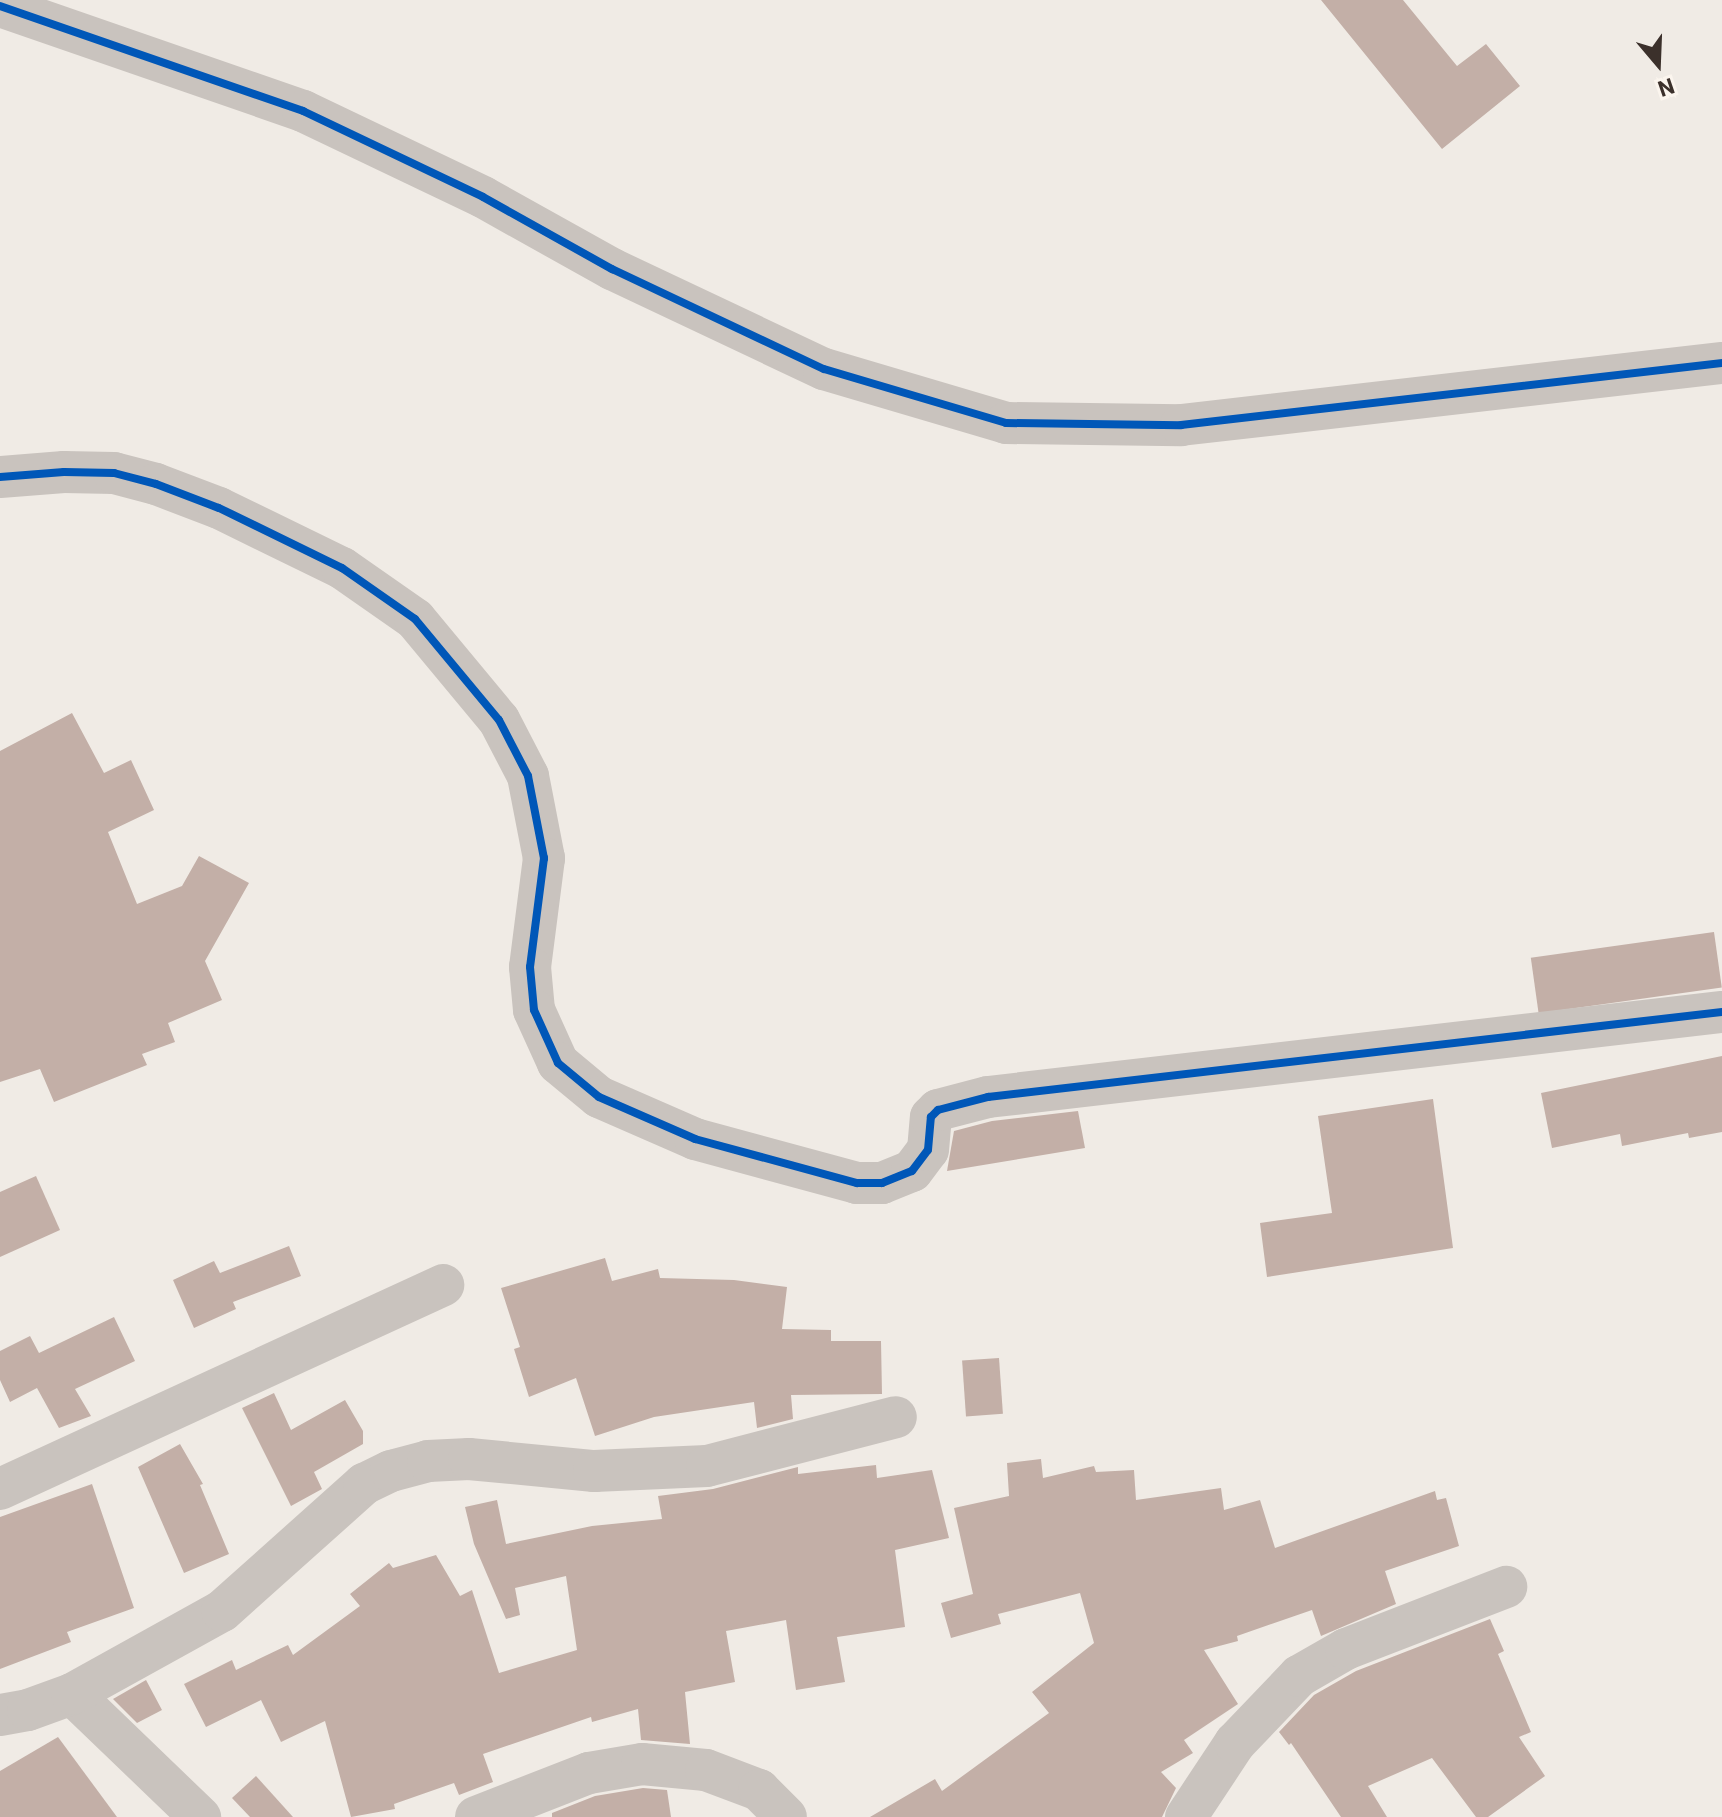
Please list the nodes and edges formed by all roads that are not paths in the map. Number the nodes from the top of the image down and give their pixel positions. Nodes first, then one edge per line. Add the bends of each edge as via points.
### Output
1 (0, 6) edge
2 (1722, 363) edge
3 (0, 477) edge
4 (1722, 1012) edge
5 (443, 1285) dead end
6 (896, 1417) dead end
7 (0, 1489) edge
8 (1506, 1587) dead end
9 (72, 1694) junction
10 (0, 1715) edge
11 (200, 1817) edge
12 (476, 1817) edge
13 (786, 1817) edge
14 (1186, 1817) edge

1 - 2 street via 303,111 483,197 612,269 824,369 1006,423 1181,425
3 - 4 street via 114,473 156,484 219,508 342,568 415,619 499,720 528,776 544,858 530,967 534,1010 558,1063 599,1097 695,1139 857,1183 882,1183 912,1171 928,1150 931,1117 938,1110 988,1097
5 - 7 street
6 - 9 street via 707,1466 594,1471 469,1459 428,1461 391,1471 364,1484 222,1611
8 - 14 street via 1346,1649 1299,1676 1235,1743
9 - 10 street
9 - 11 street
12 - 13 street via 589,1773 642,1764 706,1770 759,1790

